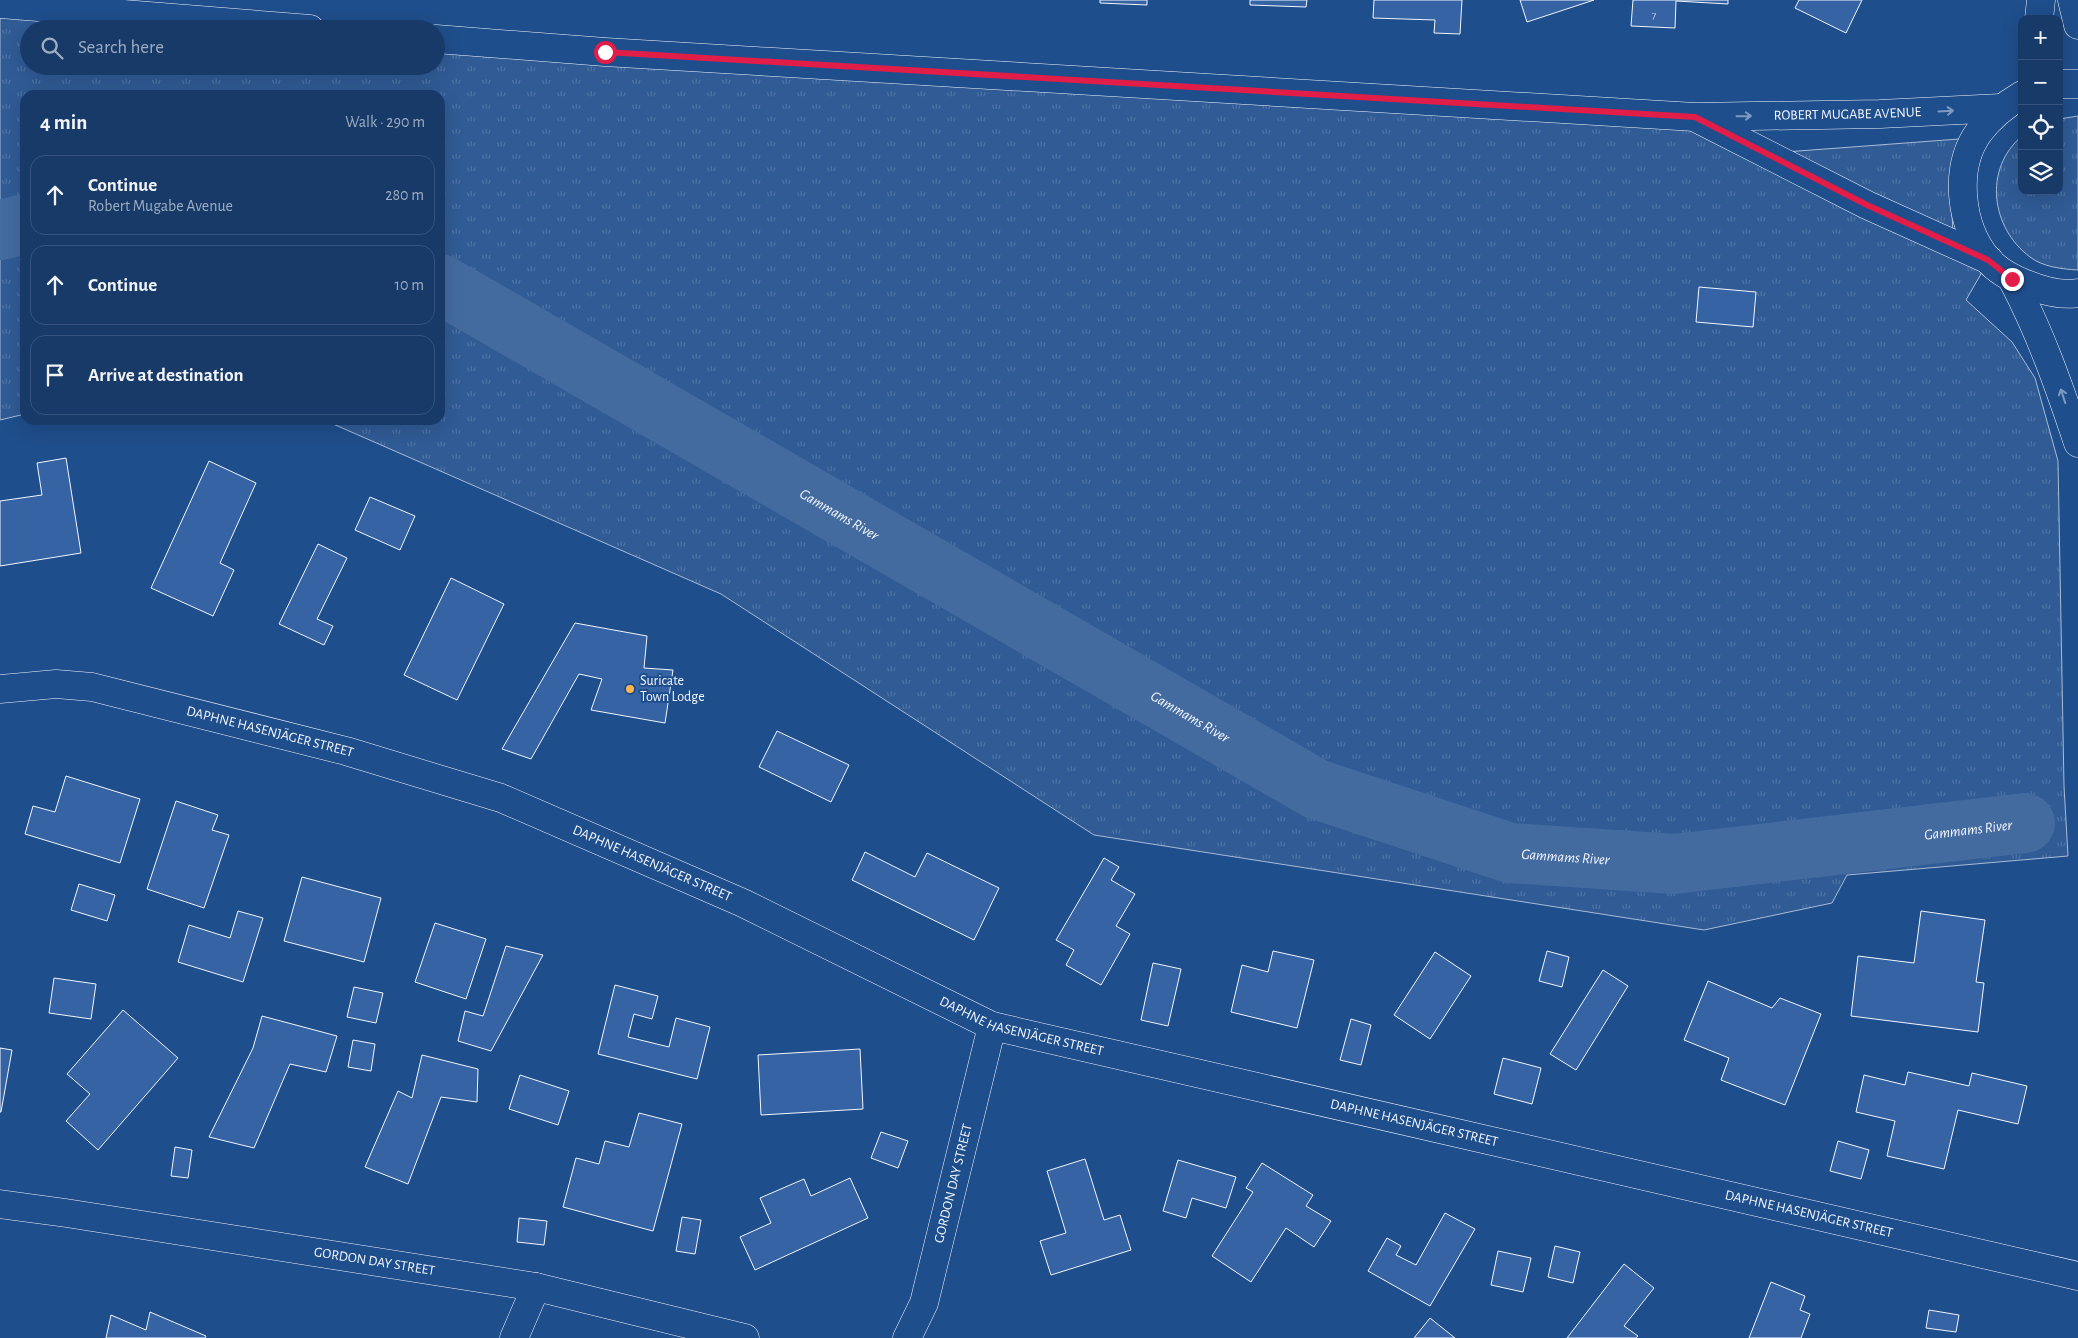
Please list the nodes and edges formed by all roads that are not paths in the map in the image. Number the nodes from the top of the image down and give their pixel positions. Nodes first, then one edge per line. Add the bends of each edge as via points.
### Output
1 (2041, 0) edge
2 (2072, 0) edge
3 (0, 4) edge
4 (2039, 15) edge
5 (198, 20) edge
6 (2078, 25) edge
7 (445, 40) edge
8 (2063, 84) edge
9 (2078, 84) edge
10 (2011, 101) edge
11 (1695, 117) junction
12 (1988, 260) junction
13 (2012, 279) junction
14 (2078, 294) edge
15 (2078, 443) edge
16 (0, 689) edge
17 (992, 1026) junction
18 (0, 1204) edge
19 (2078, 1276) edge
20 (536, 1287) junction
21 (514, 1338) edge
22 (745, 1338) edge
23 (907, 1338) edge

1 - 4 street
2 - 6 street
3 - 5 street
7 - 11 street, ROBERT MUGABE AVENUE
8 - 9 street
11 -> 10 street, ROBERT MUGABE AVENUE via 1880,114
10 - 12 street via 1978,133 1965,164 1963,198 1971,231
11 - 12 street, ROBERT MUGABE AVENUE via 1867,205
12 - 13 street
13 - 14 street via 2047,293
15 -> 13 street via 2045,348
16 - 17 street, DAPHNE HASENJÄGER STREET via 56,684 92,687 346,752 501,798 743,903
17 - 19 street, DAPHNE HASENJÄGER STREET
17 - 23 street, GORDON DAY STREET via 924,1302
18 - 20 street, GORDON DAY STREET
20 - 21 street
20 - 22 street, GORDON DAY STREET

